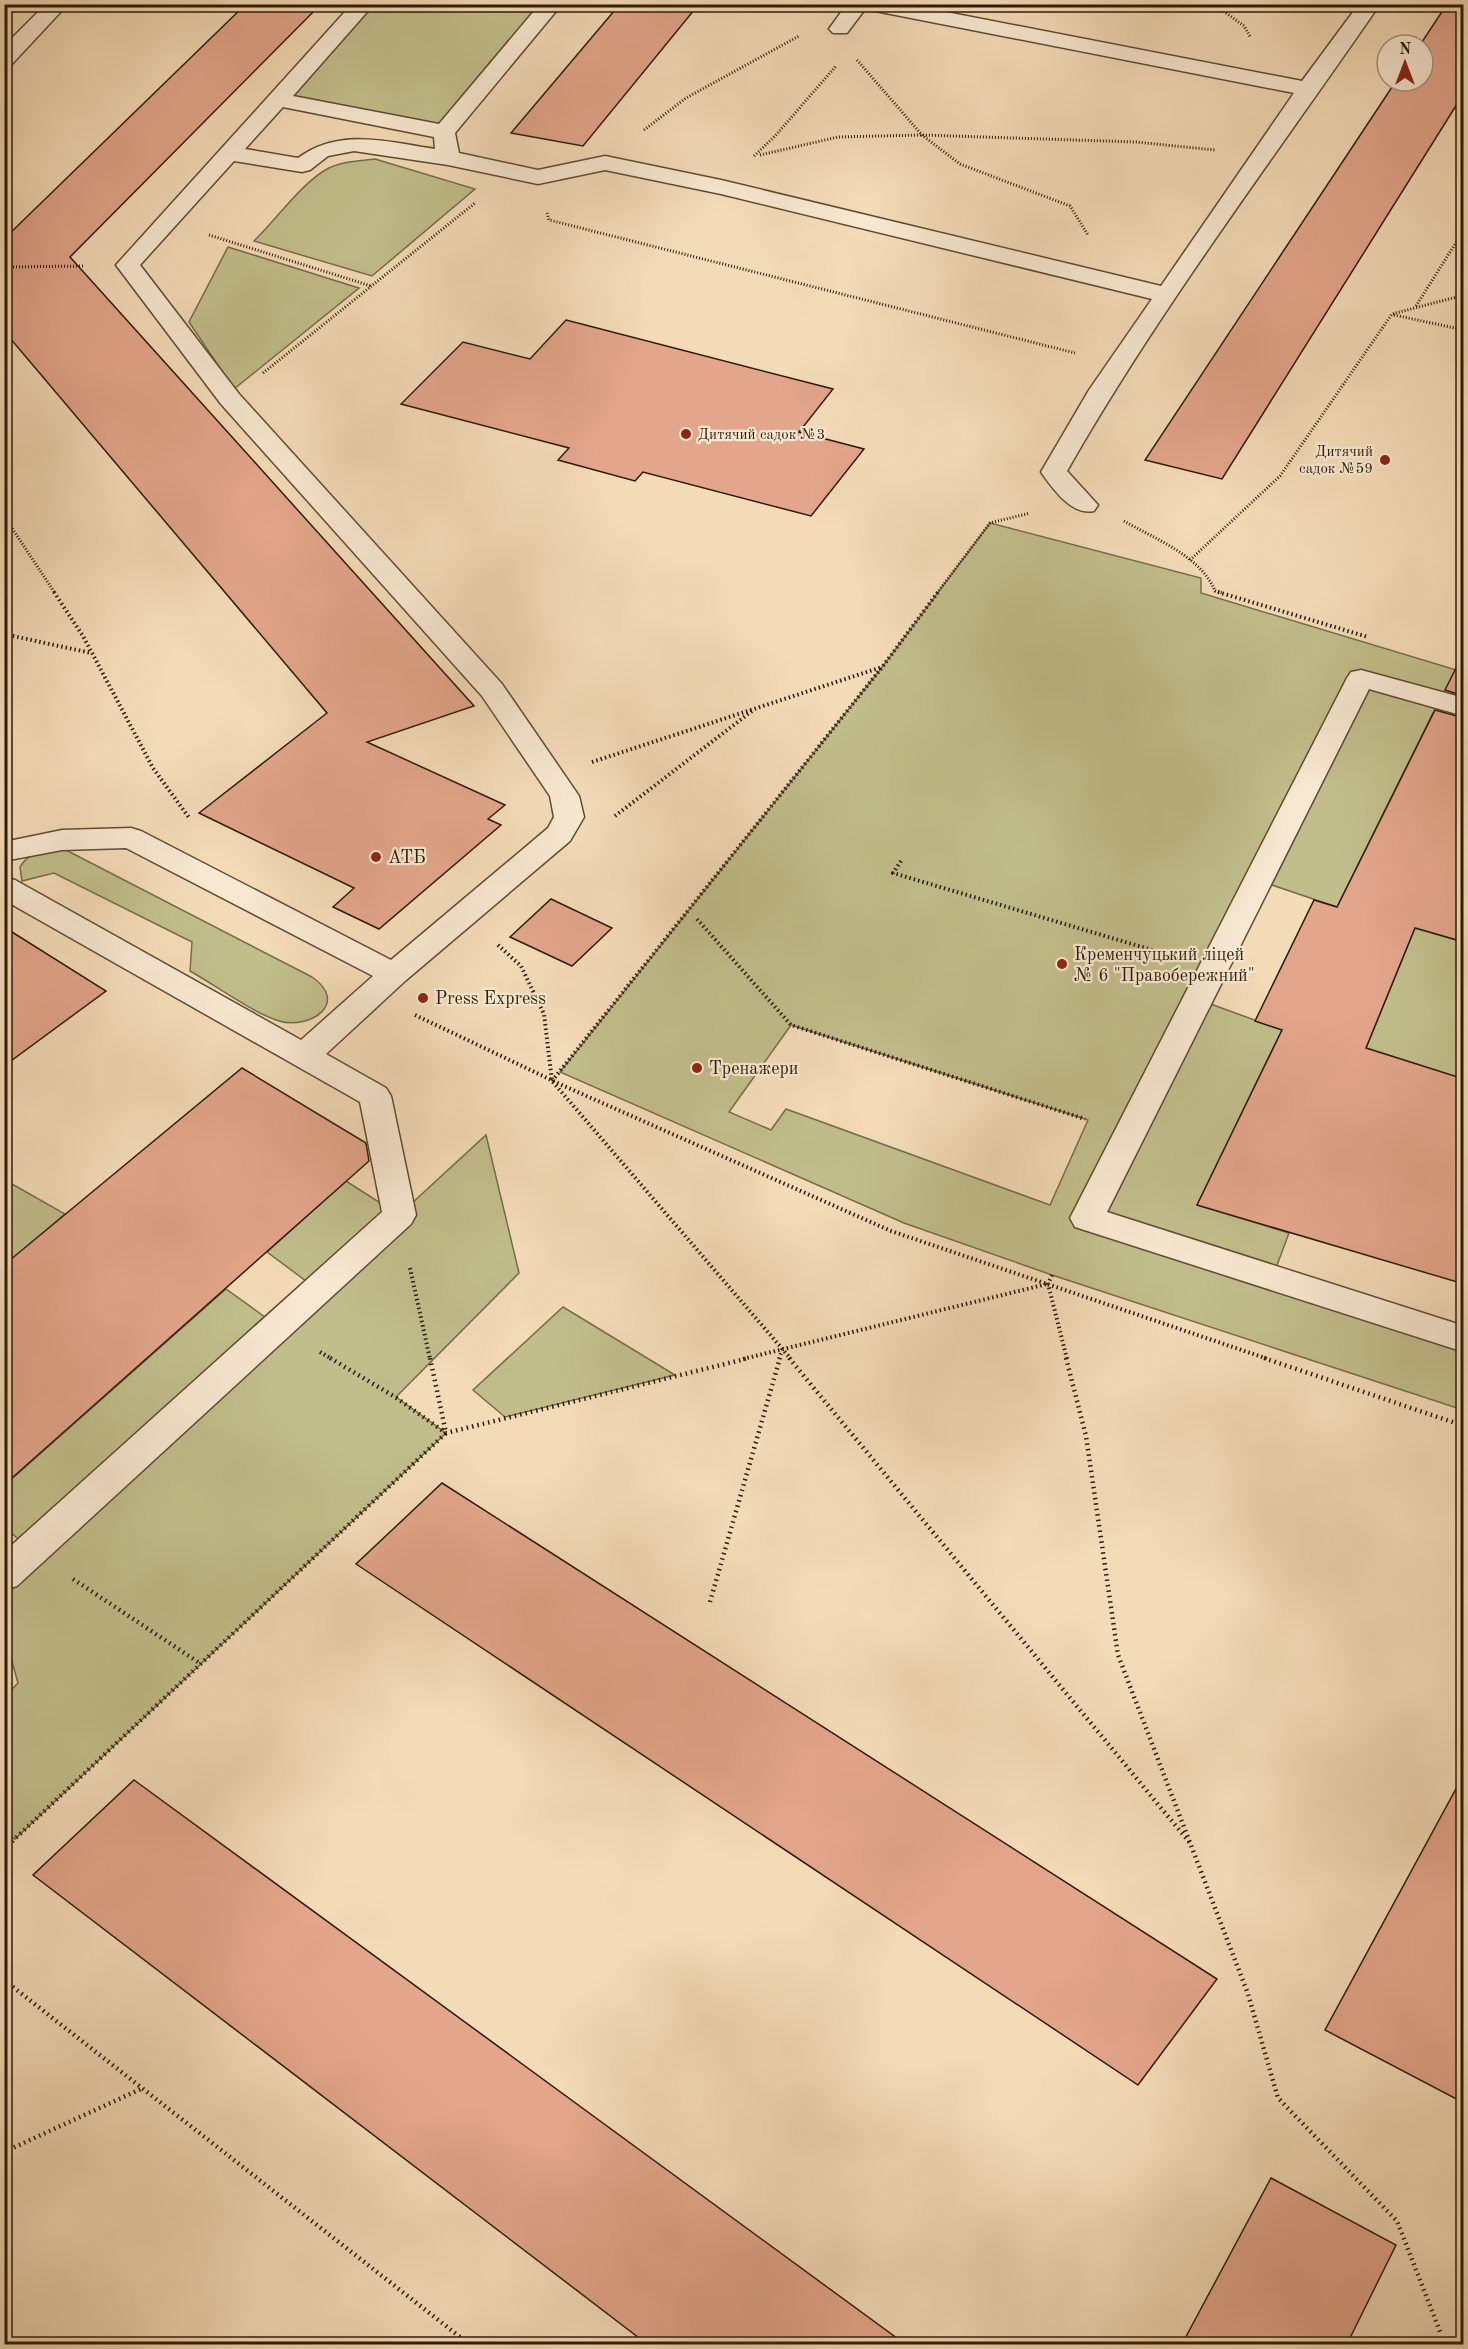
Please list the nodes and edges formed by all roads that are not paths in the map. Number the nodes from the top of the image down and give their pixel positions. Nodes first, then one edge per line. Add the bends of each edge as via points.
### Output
1 (58, 4) edge
2 (364, 4) edge
3 (552, 4) edge
4 (858, 4) edge
5 (870, 4) edge
6 (1370, 4) edge
7 (947, 11) edge
8 (840, 29) road end
9 (4, 59) edge
10 (1308, 89) junction
11 (276, 99) junction
12 (444, 132) junction
13 (228, 153) junction
14 (448, 158) junction
15 (1167, 295) junction
16 (1085, 505) road end
17 (1464, 707) edge
18 (4, 852) edge
19 (4, 887) edge
20 (394, 974) junction
21 (306, 1055) junction
22 (1464, 1339) edge
23 (4, 1575) edge

1 - 9 street
2 - 11 street
3 - 12 street
4 - 8 street
5 - 7 street
6 - 10 street
7 - 10 street
10 - 15 street
11 - 12 street
11 - 13 street
12 - 14 street
13 - 14 street via 302,165 321,151 354,144
13 - 20 street via 128,266 230,399 492,690 564,796 569,817 560,834
14 - 15 street via 538,177 605,163
15 - 16 street via 1054,472
17 - 22 street via 1360,678 1087,1218
18 - 20 street via 62,840 131,838
19 - 21 street
20 - 21 street
21 - 23 street via 375,1096 399,1215

